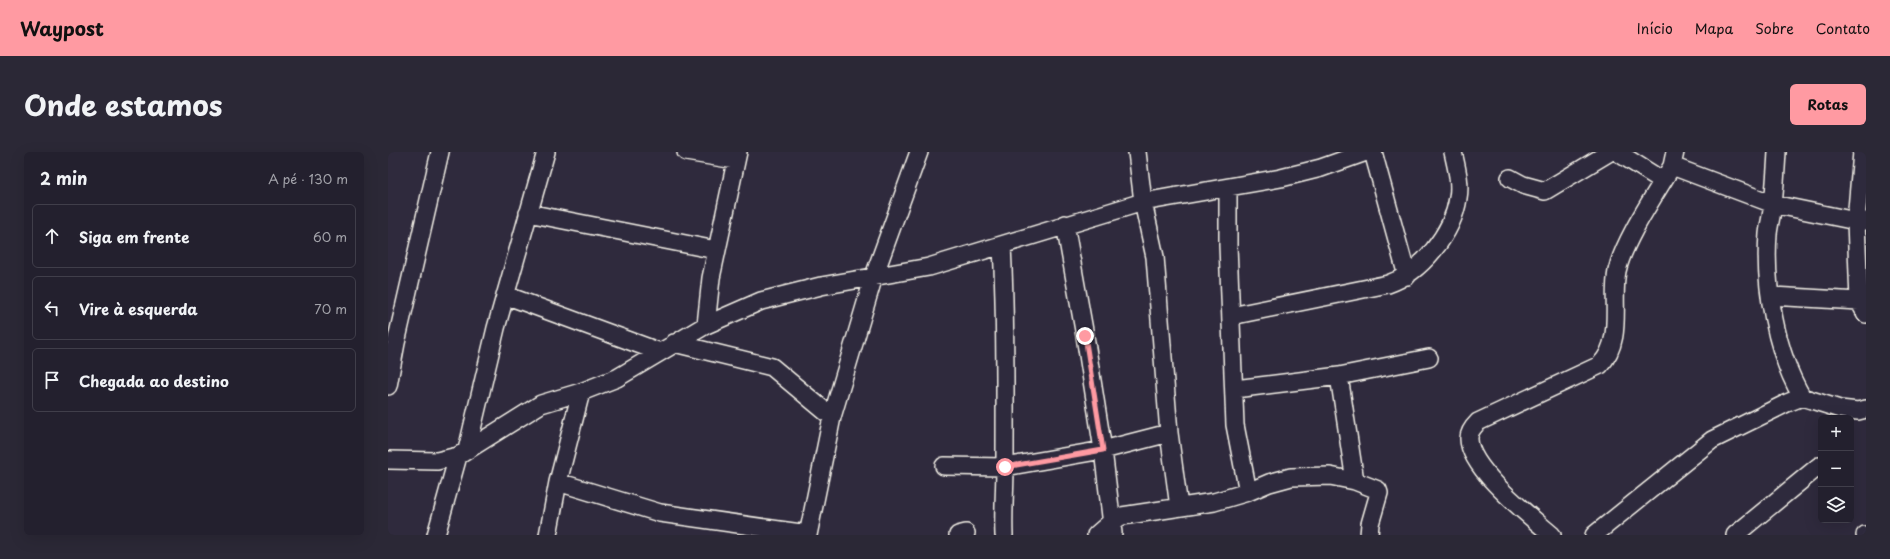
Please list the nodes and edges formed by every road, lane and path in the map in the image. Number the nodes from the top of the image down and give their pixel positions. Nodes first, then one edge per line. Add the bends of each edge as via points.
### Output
1 (440, 152) edge
2 (546, 152) edge
3 (686, 152) edge
4 (919, 152) edge
5 (1137, 152) edge
6 (1366, 152) edge
7 (1373, 152) edge
8 (1453, 152) edge
9 (1610, 152) edge
10 (1617, 152) edge
11 (1777, 152) edge
12 (1862, 152) edge
13 (736, 156) edge
14 (1673, 159) edge
15 (1510, 178) dead end
16 (1663, 182) junction
17 (1228, 188) junction
18 (1143, 202) junction
19 (1773, 204) junction
20 (528, 213) junction
21 (1861, 221) edge
22 (1065, 224) junction
23 (1002, 246) junction
24 (716, 250) junction
25 (874, 276) junction
26 (1408, 276) junction
27 (505, 295) junction
28 (1771, 296) junction
29 (1863, 307) edge
30 (1231, 316) junction
31 (706, 325) junction
32 (667, 348) junction
33 (1429, 358) dead end
34 (1339, 376) junction
35 (388, 386) edge
36 (1235, 389) junction
37 (581, 392) junction
38 (1802, 397) junction
39 (1866, 409) edge
40 (832, 416) junction
41 (1169, 433) junction
42 (1103, 450) junction
43 (463, 453) junction
44 (388, 460) edge
45 (944, 466) dead end
46 (1005, 467) junction
47 (1818, 467) edge
48 (1355, 481) junction
49 (558, 482) junction
50 (1248, 492) junction
51 (1179, 507) junction
52 (1112, 528) edge
53 (436, 535) edge
54 (548, 535) edge
55 (808, 535) edge
56 (1004, 535) edge
57 (1096, 535) edge
58 (1369, 535) edge
59 (1552, 535) edge
60 (1594, 535) edge
61 (1735, 535) edge

1 - 35 street via 397,335
2 - 20 street
3 - 13 street
4 - 25 street
5 - 18 street
6 - 17 street via 1321,168
7 - 26 street
8 - 26 street via 1458,181 1454,214 1428,257
9 - 15 street via 1545,192
10 - 16 street
11 - 19 street
12 - 21 street
13 - 24 street
14 - 16 street
14 - 19 street
16 - 59 street via 1628,243 1617,271 1615,322 1612,347 1607,357 1600,365 1478,422 1469,438 1472,452 1482,468 1503,492
17 - 18 street
17 - 30 street
18 - 22 street
18 - 41 street via 1155,257
19 - 21 street
19 - 28 street via 1768,234 1767,271
20 - 24 street
20 - 27 street
21 - 29 street
22 - 23 street
22 - 42 street
23 - 25 street via 929,267
23 - 46 street via 1006,311
24 - 31 street
25 - 31 street via 761,301
25 - 40 street
26 - 30 street via 1388,284
27 - 32 street
27 - 43 street
28 - 29 street
28 - 38 street via 1785,362
30 - 36 street
31 - 32 street
32 - 37 street via 617,378
32 - 40 street via 772,367
33 - 34 street
34 - 36 street
34 - 48 street
36 - 50 street via 1236,425
37 - 43 street via 541,404
37 - 49 street
38 - 39 street via 1840,409
38 - 60 street via 1712,440
40 - 55 street
41 - 42 street
41 - 51 street
42 - 46 street
42 - 52 street
43 - 44 street via 437,460
43 - 53 street
45 - 46 street
46 - 56 street
47 - 61 street
48 - 50 street via 1330,476 1291,477
48 - 58 street via 1374,488 1378,493
49 - 54 street
49 - 55 street via 660,513
50 - 51 street via 1214,502
51 - 52 street via 1122,516
52 - 57 street

